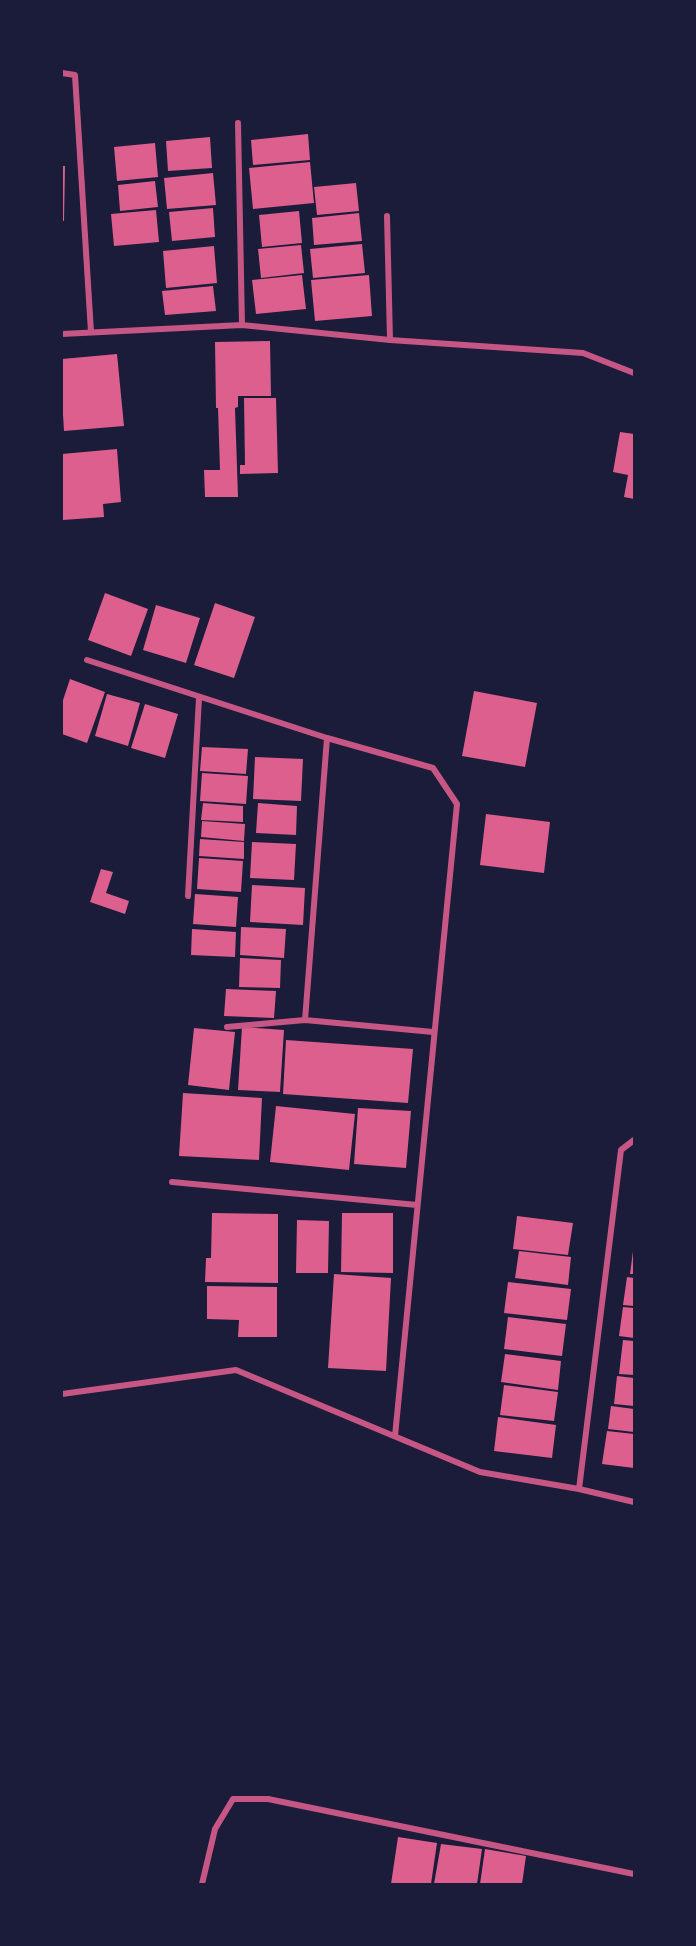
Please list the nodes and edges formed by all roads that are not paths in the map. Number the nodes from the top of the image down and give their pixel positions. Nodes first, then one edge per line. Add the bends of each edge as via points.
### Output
1 (62, 73) edge
2 (238, 123) dead end
3 (387, 216) dead end
4 (242, 325) junction
5 (91, 332) junction
6 (62, 334) edge
7 (390, 340) junction
8 (634, 373) edge
9 (87, 660) dead end
10 (199, 698) junction
11 (327, 738) junction
12 (188, 896) dead end
13 (305, 1020) junction
14 (227, 1027) dead end
15 (434, 1032) junction
16 (634, 1140) edge
17 (172, 1182) dead end
18 (417, 1205) junction
19 (62, 1394) edge
20 (395, 1436) junction
21 (579, 1489) junction
22 (634, 1502) edge
23 (634, 1874) edge
24 (202, 1884) edge

1 - 5 street via 75,75
2 - 4 street
3 - 7 street
4 - 5 street
4 - 7 street
5 - 6 street
7 - 8 street via 583,353
9 - 10 street
10 - 11 street
10 - 12 street
11 - 13 street
11 - 15 street via 433,768 457,804
13 - 14 street
13 - 15 street
15 - 18 street
16 - 21 street via 621,1150
17 - 18 street
18 - 20 street
19 - 20 street via 236,1370
20 - 21 street via 480,1472
21 - 22 street
23 - 24 street via 268,1799 233,1799 215,1829

